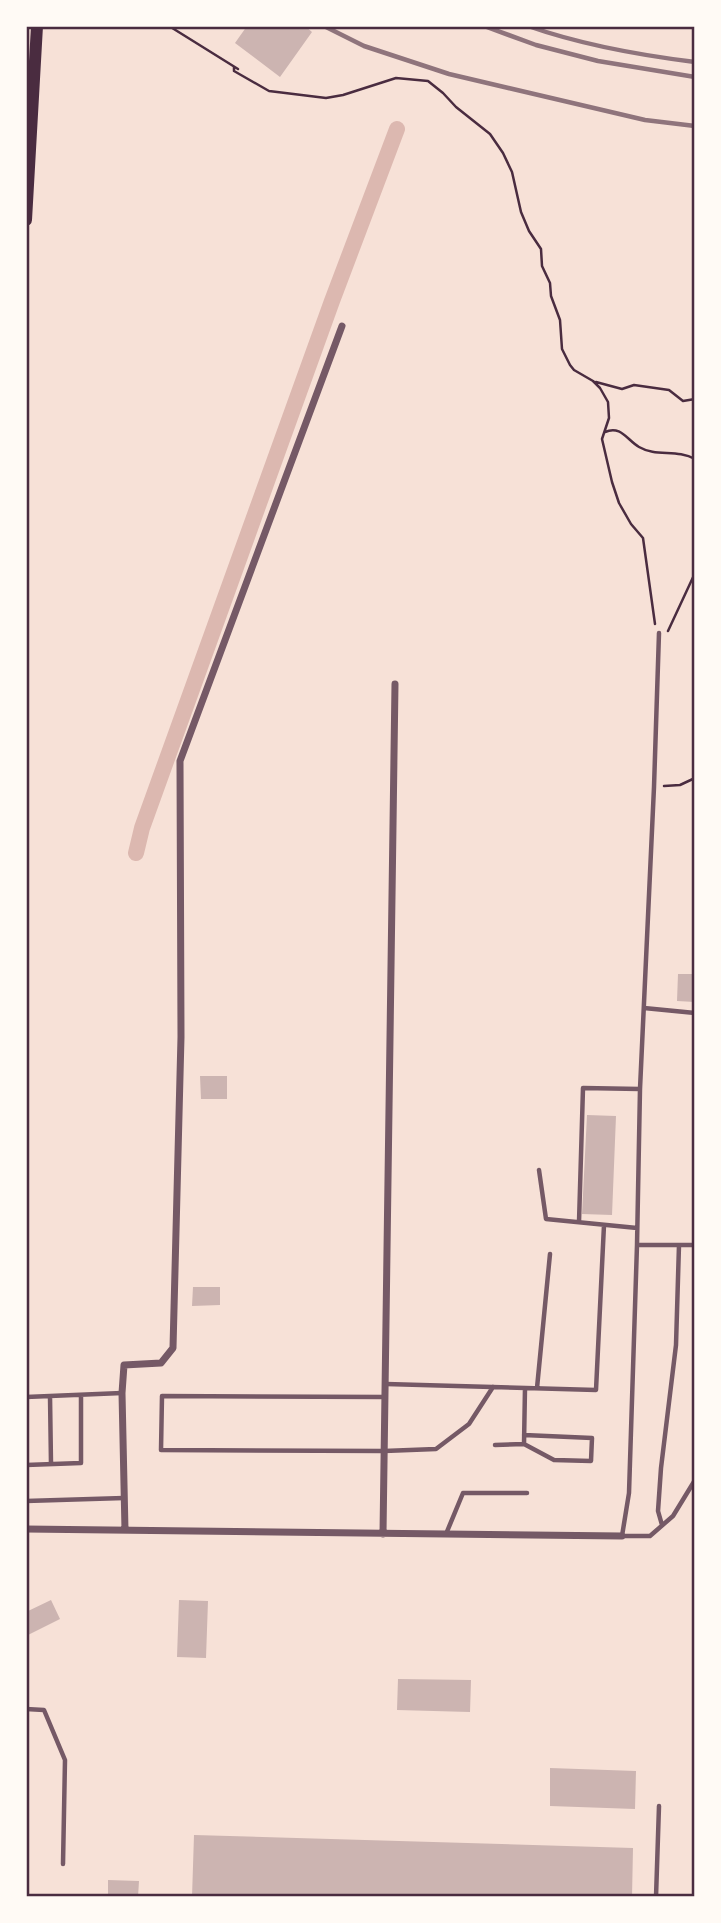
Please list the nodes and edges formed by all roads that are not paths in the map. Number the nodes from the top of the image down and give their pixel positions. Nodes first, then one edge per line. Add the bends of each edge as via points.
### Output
1 (37, 26) edge
2 (35, 61) junction
3 (26, 72) edge
4 (26, 220) edge
5 (342, 326) dead end
6 (659, 633) road end
7 (395, 684) dead end
8 (644, 1008) junction
9 (695, 1013) edge
10 (640, 1089) junction
11 (539, 1170) dead end
12 (579, 1222) junction
13 (604, 1225) junction
14 (637, 1228) junction
15 (637, 1245) junction
16 (679, 1245) junction
17 (695, 1245) edge
18 (550, 1254) dead end
19 (386, 1384) junction
20 (493, 1387) junction
21 (525, 1388) junction
22 (537, 1388) junction
23 (122, 1393) junction
24 (81, 1395) junction
25 (50, 1396) junction
26 (26, 1397) edge
27 (385, 1397) junction
28 (524, 1435) junction
29 (524, 1444) junction
30 (495, 1445) dead end
31 (384, 1451) junction
32 (51, 1464) junction
33 (26, 1465) edge
34 (695, 1480) edge
35 (527, 1493) dead end
36 (124, 1497) junction
37 (26, 1501) edge
38 (663, 1525) junction
39 (26, 1529) edge
40 (125, 1530) junction
41 (383, 1534) junction
42 (446, 1534) junction
43 (622, 1536) junction
44 (26, 1709) edge
45 (659, 1805) dead end
46 (63, 1864) dead end
47 (656, 1897) edge

1 - 2 main road
2 - 3 lane
2 - 4 main road
5 - 23 street via 180,761 181,1037 173,1348 161,1363 124,1365
6 - 8 lane
7 - 19 street
8 - 9 lane
8 - 10 lane
10 - 12 lane via 583,1088
10 - 14 lane
11 - 12 lane via 546,1219
12 - 13 lane
13 - 14 lane
13 - 22 lane via 596,1390
14 - 15 lane
15 - 16 lane
15 - 43 lane via 629,1493
16 - 17 lane
16 - 38 lane via 676,1345 658,1511
18 - 22 lane
19 - 20 lane
19 - 27 street
20 - 21 lane
20 - 31 lane via 469,1424 436,1449
21 - 22 lane
21 - 28 lane
23 - 24 lane
23 - 36 street
24 - 25 lane
24 - 32 lane via 81,1463
25 - 26 lane
25 - 32 lane
27 - 31 street
27 - 31 lane via 162,1396 161,1450
28 - 29 lane
28 - 29 lane via 592,1438 591,1461 554,1460
29 - 30 lane
31 - 41 street
32 - 33 lane
34 - 38 lane
35 - 42 lane via 463,1493
36 - 37 lane
36 - 40 street
38 - 43 lane via 650,1536
39 - 40 street
40 - 41 street
41 - 42 street
42 - 43 street
44 - 46 lane via 44,1710 65,1760
45 - 47 lane

